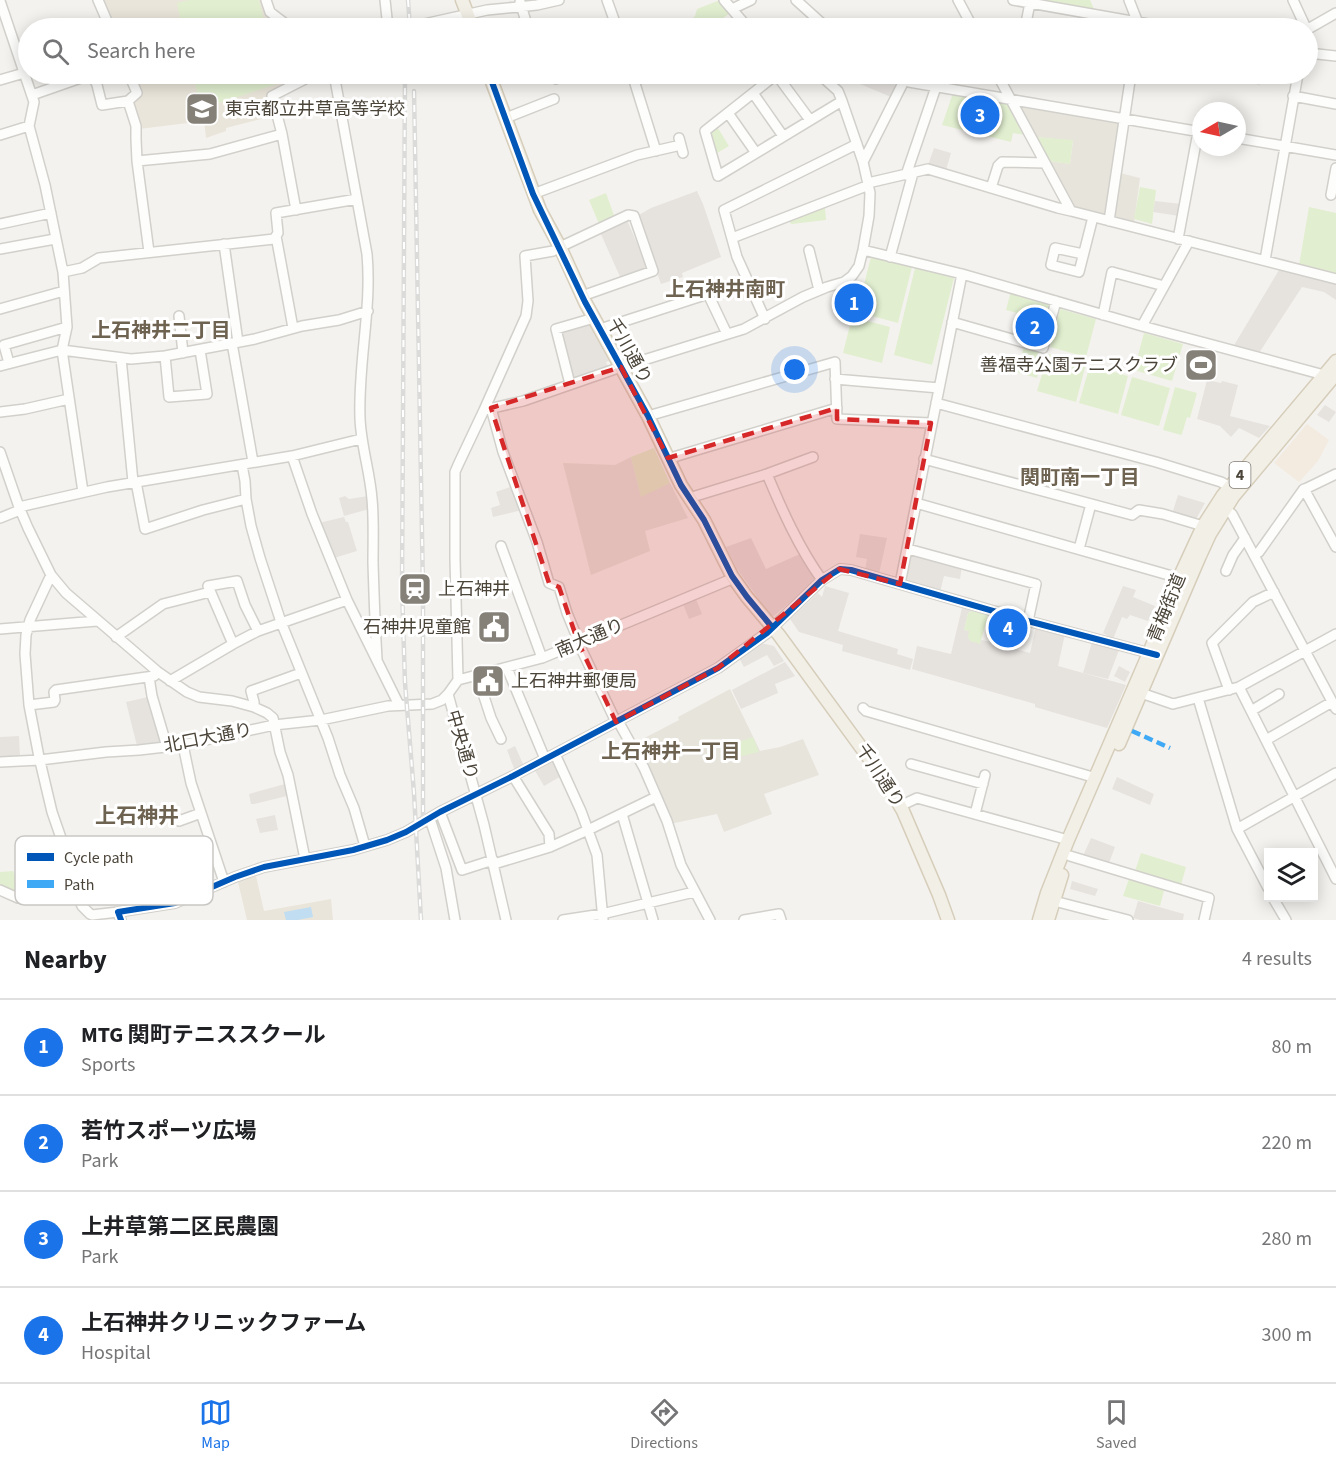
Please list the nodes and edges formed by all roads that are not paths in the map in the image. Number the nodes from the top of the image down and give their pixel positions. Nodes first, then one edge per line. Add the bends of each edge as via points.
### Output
1 (98, 0) edge
2 (266, 0) edge
3 (385, 0) edge
4 (462, 0) edge
5 (607, 0) edge
6 (724, 0) edge
7 (751, 0) edge
8 (796, 0) edge
9 (958, 0) edge
10 (1013, 0) edge
11 (1129, 0) edge
12 (1293, 0) edge
13 (555, 1) edge
14 (521, 3) edge
15 (1030, 3) junction
16 (1, 6) edge
17 (732, 9) junction
18 (1336, 13) edge
19 (467, 14) junction
20 (106, 18) edge
21 (278, 18) edge
22 (387, 18) edge
23 (450, 18) edge
24 (469, 18) edge
25 (525, 18) edge
26 (613, 18) edge
27 (740, 18) edge
28 (816, 18) edge
29 (968, 18) edge
30 (1027, 18) edge
31 (1100, 18) edge
32 (1135, 18) edge
33 (1302, 18) edge
34 (1318, 23) edge
35 (1318, 54) edge
36 (18, 56) edge
37 (1336, 56) edge
38 (18, 75) edge
39 (0, 80) edge
40 (28, 84) edge
41 (63, 84) edge
42 (97, 84) edge
43 (133, 84) edge
44 (295, 84) edge
45 (336, 84) edge
46 (493, 84) edge
47 (635, 84) edge
48 (764, 84) edge
49 (784, 84) edge
50 (830, 84) edge
51 (905, 84) edge
52 (926, 84) edge
53 (1003, 84) edge
54 (1130, 84) edge
55 (1296, 84) edge
56 (936, 87) junction
57 (753, 93) junction
58 (32, 95) junction
59 (1293, 96) junction
60 (554, 99) dead end
61 (1012, 100) junction
62 (128, 101) junction
63 (842, 101) junction
64 (1336, 104) edge
65 (728, 113) junction
66 (506, 118) junction
67 (810, 120) junction
68 (1125, 120) junction
69 (29, 126) junction
70 (1192, 131) edge
71 (282, 134) junction
72 (0, 135) edge
73 (783, 136) junction
74 (1246, 140) edge
75 (857, 144) junction
76 (681, 145) dead end
77 (1285, 146) junction
78 (657, 151) junction
79 (756, 153) junction
80 (1336, 155) edge
81 (1194, 156) edge
82 (137, 161) junction
83 (863, 162) junction
84 (1045, 163) junction
85 (1336, 168) edge
86 (909, 174) junction
87 (868, 184) junction
88 (991, 188) junction
89 (533, 194) junction
90 (1331, 195) dead end
91 (357, 199) junction
92 (296, 210) junction
93 (1071, 211) junction
94 (51, 213) junction
95 (1093, 217) junction
96 (1109, 221) junction
97 (0, 224) edge
98 (276, 236) junction
99 (732, 238) junction
100 (55, 239) junction
101 (1178, 239) junction
102 (1189, 241) junction
103 (225, 244) junction
104 (0, 249) edge
105 (556, 249) junction
106 (809, 250) dead end
107 (863, 250) junction
108 (149, 252) junction
109 (1083, 254) dead end
110 (890, 256) junction
111 (1265, 260) junction
112 (63, 272) junction
113 (962, 274) junction
114 (1336, 279) edge
115 (1164, 286) junction
116 (819, 290) junction
117 (64, 291) junction
118 (582, 296) junction
119 (1056, 301) junction
120 (0, 309) edge
121 (368, 311) junction
122 (1103, 315) junction
123 (179, 316) dead end
124 (765, 319) junction
125 (952, 322) junction
126 (597, 323) junction
127 (1142, 326) junction
128 (67, 327) junction
129 (292, 328) junction
130 (727, 334) junction
131 (235, 343) junction
132 (62, 350) junction
133 (200, 350) junction
134 (183, 353) junction
135 (165, 356) junction
136 (122, 358) junction
137 (1336, 361) edge
138 (4, 364) edge
139 (621, 367) junction
140 (1330, 375) edge
141 (835, 379) junction
142 (570, 384) junction
143 (939, 388) junction
144 (69, 399) junction
145 (936, 403) junction
146 (837, 408) junction
147 (488, 409) junction
148 (0, 412) edge
149 (648, 416) junction
150 (931, 423) junction
151 (361, 439) junction
152 (0, 452) edge
153 (292, 456) junction
154 (813, 457) dead end
155 (669, 459) junction
156 (924, 459) junction
157 (254, 462) junction
158 (242, 465) junction
159 (767, 474) junction
160 (1336, 474) edge
161 (134, 482) junction
162 (1230, 487) junction
163 (1304, 489) junction
164 (83, 492) junction
165 (690, 498) junction
166 (246, 499) junction
167 (916, 503) junction
168 (1090, 504) junction
169 (1221, 507) junction
170 (19, 508) junction
171 (0, 518) edge
172 (1203, 526) junction
173 (1245, 538) junction
174 (501, 546) dead end
175 (1336, 547) edge
176 (908, 549) junction
177 (1079, 549) junction
178 (1254, 555) junction
179 (1226, 572) dead end
180 (51, 575) junction
181 (1179, 578) junction
182 (734, 579) junction
183 (822, 580) junction
184 (900, 584) junction
185 (210, 592) junction
186 (1274, 592) junction
187 (347, 600) junction
188 (97, 621) junction
189 (1028, 621) junction
190 (281, 622) junction
191 (28, 626) junction
192 (772, 627) junction
193 (0, 629) edge
194 (258, 631) junction
195 (1336, 634) edge
196 (116, 637) junction
197 (578, 642) junction
198 (233, 644) junction
199 (1305, 651) junction
200 (1153, 654) junction
201 (542, 658) junction
202 (377, 659) junction
203 (507, 668) junction
204 (301, 673) junction
205 (154, 674) junction
206 (477, 675) junction
207 (458, 680) junction
208 (171, 681) junction
209 (1239, 687) junction
210 (1228, 690) junction
211 (1141, 693) junction
212 (448, 694) junction
213 (1279, 694) dead end
214 (1198, 698) junction
215 (29, 705) junction
216 (399, 705) junction
217 (416, 705) joint
218 (1334, 706) edge
219 (254, 707) junction
220 (863, 708) dead end
221 (1251, 711) junction
222 (321, 720) junction
223 (617, 722) junction
224 (274, 725) junction
225 (501, 739) dead end
226 (1266, 740) junction
227 (183, 745) junction
228 (167, 747) junction
229 (555, 754) junction
230 (545, 759) junction
231 (40, 760) junction
232 (0, 762) edge
233 (911, 764) dead end
234 (1336, 773) edge
235 (513, 776) junction
236 (1095, 778) junction
237 (476, 795) junction
238 (656, 797) junction
239 (1294, 797) junction
240 (900, 806) junction
241 (440, 812) junction
242 (201, 813) junction
243 (622, 814) junction
244 (975, 814) junction
245 (430, 819) junction
246 (179, 821) dead end
247 (1237, 829) junction
248 (588, 830) junction
249 (60, 836) edge
250 (209, 836) edge
251 (1068, 840) junction
252 (365, 846) junction
253 (550, 847) junction
254 (213, 849) edge
255 (1070, 855) junction
256 (305, 859) junction
257 (494, 862) junction
258 (1264, 879) edge
259 (1336, 879) edge
260 (224, 882) junction
261 (213, 887) edge
262 (0, 890) edge
263 (694, 892) junction
264 (15, 897) edge
265 (1054, 901) junction
266 (1276, 902) edge
267 (649, 903) junction
268 (82, 905) edge
269 (167, 905) edge
270 (120, 916) edge
271 (603, 917) edge
272 (455, 920) edge
273 (506, 920) edge
274 (563, 920) edge
275 (653, 920) edge
276 (710, 920) edge
277 (744, 920) edge
278 (781, 920) edge
279 (948, 920) edge
280 (1039, 920) edge
281 (1048, 920) edge
282 (1128, 920) edge
283 (1204, 920) edge
284 (1286, 920) edge

1 - 20 street
2 - 21 street via 270,12
3 - 22 street
4 - 19 main road
5 - 26 street
6 - 17 street
7 - 17 street
8 - 28 street
9 - 29 street
10 - 15 street
11 - 32 street
12 - 33 street
13 - 14 street
14 - 19 street
14 - 25 street
15 - 30 street
15 - 31 street
16 - 36 street
17 - 27 street
18 - 34 street
19 - 23 street
19 - 24 main road
35 - 37 street
38 - 39 street
40 - 58 street
41 - 58 street
42 - 62 street via 102,105
43 - 62 street via 137,93
44 - 71 street via 272,96
45 - 91 street
46 - 66 main road, 千川通り
47 - 78 street
48 - 57 street
49 - 67 street
50 - 63 street
51 - 83 street
52 - 56 street
53 - 61 street
54 - 68 street
55 - 59 street
56 - 61 street
56 - 86 street
57 - 65 street
57 - 73 street
58 - 69 street
59 - 64 street
59 - 77 street
60 - 66 street
61 - 68 street
61 - 84 street
62 - 82 street via 136,126
63 - 67 street
63 - 75 street
65 - 79 street
65 - 79 street via 705,131 718,176
66 - 89 main road, 千川通り
67 - 73 street
68 - 70 street
68 - 96 street
69 - 72 street
69 - 94 street
71 - 82 street via 210,154
71 - 92 street
73 - 79 street
74 - 77 street
75 - 83 street
75 - 99 street via 724,210
76 - 78 street
77 - 80 street
77 - 111 street
78 - 89 street
81 - 101 street
82 - 108 street
83 - 87 street
84 - 88 street via 1002,162
84 - 93 street
85 - 90 street
86 - 87 street
86 - 88 street via 928,169
86 - 110 street
87 - 99 street
87 - 107 street via 869,216
88 - 93 street
89 - 105 main road, 千川通り
91 - 92 street
91 - 121 street via 368,263
92 - 98 street via 276,213
93 - 95 street
94 - 97 street
94 - 100 street
95 - 96 street
95 - 109 street
96 - 101 street
98 - 103 street
98 - 129 street
99 - 124 street
100 - 104 street
100 - 112 street
101 - 102 street
102 - 111 street
102 - 115 street
103 - 108 street
103 - 131 street
105 - 118 main road, 千川通り
105 - 118 street via 628,215 634,216 653,272
105 - 147 street via 525,256 526,316
106 - 116 street
107 - 110 street
107 - 116 street via 852,276
108 - 112 street via 99,258 82,268
110 - 113 street
111 - 114 street
112 - 117 street
113 - 119 street
113 - 125 street
115 - 122 street via 1112,272
115 - 127 street
116 - 124 street
117 - 120 street
117 - 128 street
118 - 126 main road, 千川通り
119 - 122 street
119 - 125 street via 1042,348
121 - 129 street
121 - 151 street via 362,357
122 - 127 street
123 - 134 street
124 - 130 street
125 - 143 street
126 - 130 street via 708,294
126 - 139 main road, 千川通り
126 - 142 street via 556,328
127 - 140 street
128 - 132 street
128 - 138 street via 4,345
129 - 131 street
130 - 139 street
131 - 133 street
131 - 157 street
132 - 136 street
132 - 138 street
132 - 144 street
133 - 134 street
133 - 135 street via 207,394 169,398
134 - 135 street
135 - 136 street
136 - 161 street
137 - 140 main road, 青梅街道 / 4
139 - 142 street
139 - 149 main road, 千川通り
140 - 162 main road, 青梅街道 / 4
140 - 169 main road, 青梅街道 / 4
141 - 143 street
141 - 146 street
141 - 149 street via 835,362 830,362
142 - 147 street
143 - 145 street
144 - 148 street
144 - 164 street
145 - 150 street
145 - 162 street via 1155,462
146 - 150 street via 837,419
146 - 155 street
147 - 197 street via 549,583 559,587
147 - 207 street via 455,472
149 - 155 main road, 千川通り
150 - 156 street
151 - 153 street
151 - 202 street via 372,499
152 - 170 street
153 - 157 street
153 - 187 street
154 - 159 street
155 - 165 main road, 千川通り
156 - 167 street
156 - 168 street
157 - 158 street
158 - 161 street
158 - 166 street
159 - 165 street
159 - 183 street via 804,552
160 - 163 street
161 - 164 street
161 - 166 street via 145,529
162 - 169 main road, 青梅街道 / 4
163 - 175 street
163 - 178 street
164 - 170 street
165 - 182 main road, 千川通り
166 - 190 street
167 - 176 street
167 - 177 street
168 - 172 street via 1132,515 1139,510 1163,514
168 - 177 street
169 - 172 main road, 青梅街道 / 4
169 - 173 street via 1232,514
169 - 200 main road, 青梅街道 / 4
170 - 171 street
170 - 180 street
172 - 181 main road, 青梅街道 / 4
173 - 178 street
173 - 179 street
174 - 201 street
176 - 184 street
176 - 189 street via 1036,584
177 - 181 street
178 - 186 street
180 - 188 street
180 - 191 street
181 - 200 main road, 青梅街道 / 4
182 - 192 main road, 千川通り
182 - 197 street, 南大通り
183 - 184 street via 840,570 851,570
183 - 192 street
184 - 189 street
185 - 194 street via 207,586 237,581
185 - 196 street via 163,604
185 - 198 street
186 - 199 street
186 - 210 street via 1253,602 1212,643
187 - 190 street
187 - 202 street
188 - 191 street
188 - 196 street
189 - 200 street
190 - 194 street
190 - 204 street
191 - 193 street
191 - 215 street via 25,654
192 - 223 street via 718,669
192 - 240 main road, 千川通り via 861,746
194 - 198 street
195 - 199 street
196 - 205 street
197 - 201 street, 南大通り
197 - 223 street
198 - 208 street
199 - 209 street
199 - 218 street
200 - 211 main road, 青梅街道 / 4
200 - 236 main road, 青梅街道 / 4
201 - 203 street, 南大通り
202 - 216 street
203 - 206 street, 南大通り
203 - 230 street
204 - 219 street via 251,691
204 - 222 street
205 - 208 street
205 - 215 street via 56,690 54,702
205 - 228 street via 152,696
206 - 207 street, 南大通り
206 - 225 street
207 - 212 street
208 - 219 street via 193,695
209 - 210 street
209 - 221 street
210 - 214 street
211 - 214 street via 1173,704
211 - 255 main road, 青梅街道 / 4
212 - 217 street, 中央通り via 432,704
212 - 237 street, 中央通り
213 - 221 street
214 - 247 street
215 - 231 street
216 - 217 street, 北口大通り
216 - 222 street, 北口大通り
218 - 226 street
219 - 224 street via 270,715
220 - 236 street
221 - 226 street
222 - 224 street, 北口大通り
222 - 252 street
223 - 229 street
223 - 238 street
224 - 227 street, 北口大通り
224 - 256 street
226 - 239 street
227 - 228 street, 北口大通り
227 - 242 street
228 - 231 street, 北口大通り
229 - 230 street
229 - 248 street
230 - 235 street
231 - 232 street, 北口大通り
231 - 249 street
233 - 244 street via 984,780
234 - 239 street
235 - 237 street
235 - 253 street via 549,834
236 - 251 main road, 青梅街道 / 4
237 - 241 street
237 - 257 street, 中央通り
238 - 243 street
238 - 263 street
239 - 247 street
239 - 259 street
240 - 244 street via 917,798
240 - 279 main road, 千川通り
241 - 245 street
241 - 257 street via 462,870
242 - 246 street
242 - 250 street
243 - 248 street
243 - 267 street
244 - 251 street
245 - 252 street
245 - 272 street via 446,868
247 - 258 street
248 - 253 street
248 - 271 street via 597,855
251 - 280 main road, 青梅街道 / 4
252 - 256 street
253 - 257 street
254 - 260 street
255 - 265 main road, 青梅街道 / 4
255 - 283 street via 1209,898
256 - 260 street via 264,867
257 - 273 street, 中央通り
260 - 261 street
262 - 264 street
263 - 267 street
263 - 276 street
265 - 281 main road, 青梅街道 / 4
265 - 282 street
266 - 284 street
267 - 271 street
267 - 275 street
268 - 270 street via 90,915
269 - 270 street
271 - 274 street
277 - 278 street via 779,914

